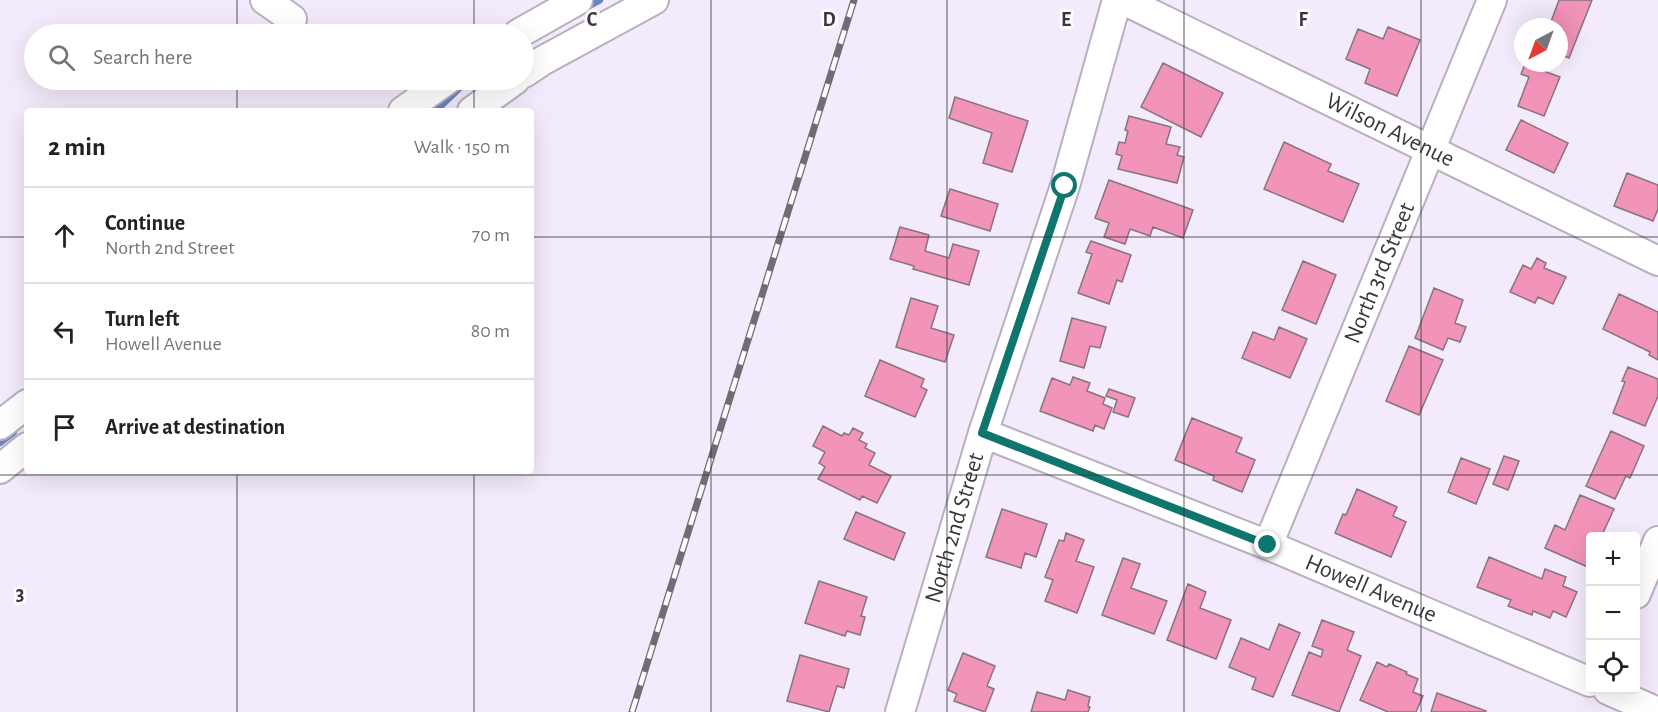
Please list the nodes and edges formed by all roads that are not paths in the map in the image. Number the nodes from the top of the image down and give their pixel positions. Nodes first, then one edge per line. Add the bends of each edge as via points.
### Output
1 (266, 0) edge
2 (578, 0) edge
3 (654, 0) edge
4 (1117, 0) edge
5 (1123, 0) edge
6 (1492, 0) edge
7 (292, 19) dead end
8 (534, 25) edge
9 (534, 67) edge
10 (433, 90) edge
11 (501, 90) edge
12 (407, 108) edge
13 (476, 108) edge
14 (1430, 152) junction
15 (1658, 261) edge
16 (24, 406) edge
17 (0, 426) edge
18 (982, 433) junction
19 (24, 449) edge
20 (0, 469) edge
21 (1658, 541) edge
22 (1268, 545) junction
23 (1638, 586) edge
24 (1586, 680) edge
25 (1617, 694) edge
26 (900, 712) edge
27 (1658, 712) edge

1 - 7 street
2 - 8 street
3 - 9 street
4 - 18 street, North 2nd Street via 1065,186
5 - 14 street, Wilson Avenue
6 - 14 street, North 3rd Street
10 - 12 street
11 - 13 street
14 - 15 street, Wilson Avenue
14 - 22 street, North 3rd Street
16 - 17 street
18 - 22 street, Howell Avenue
18 - 26 street, North 2nd Street
19 - 20 street
21 - 23 street
22 - 24 street, Howell Avenue
25 - 27 street

